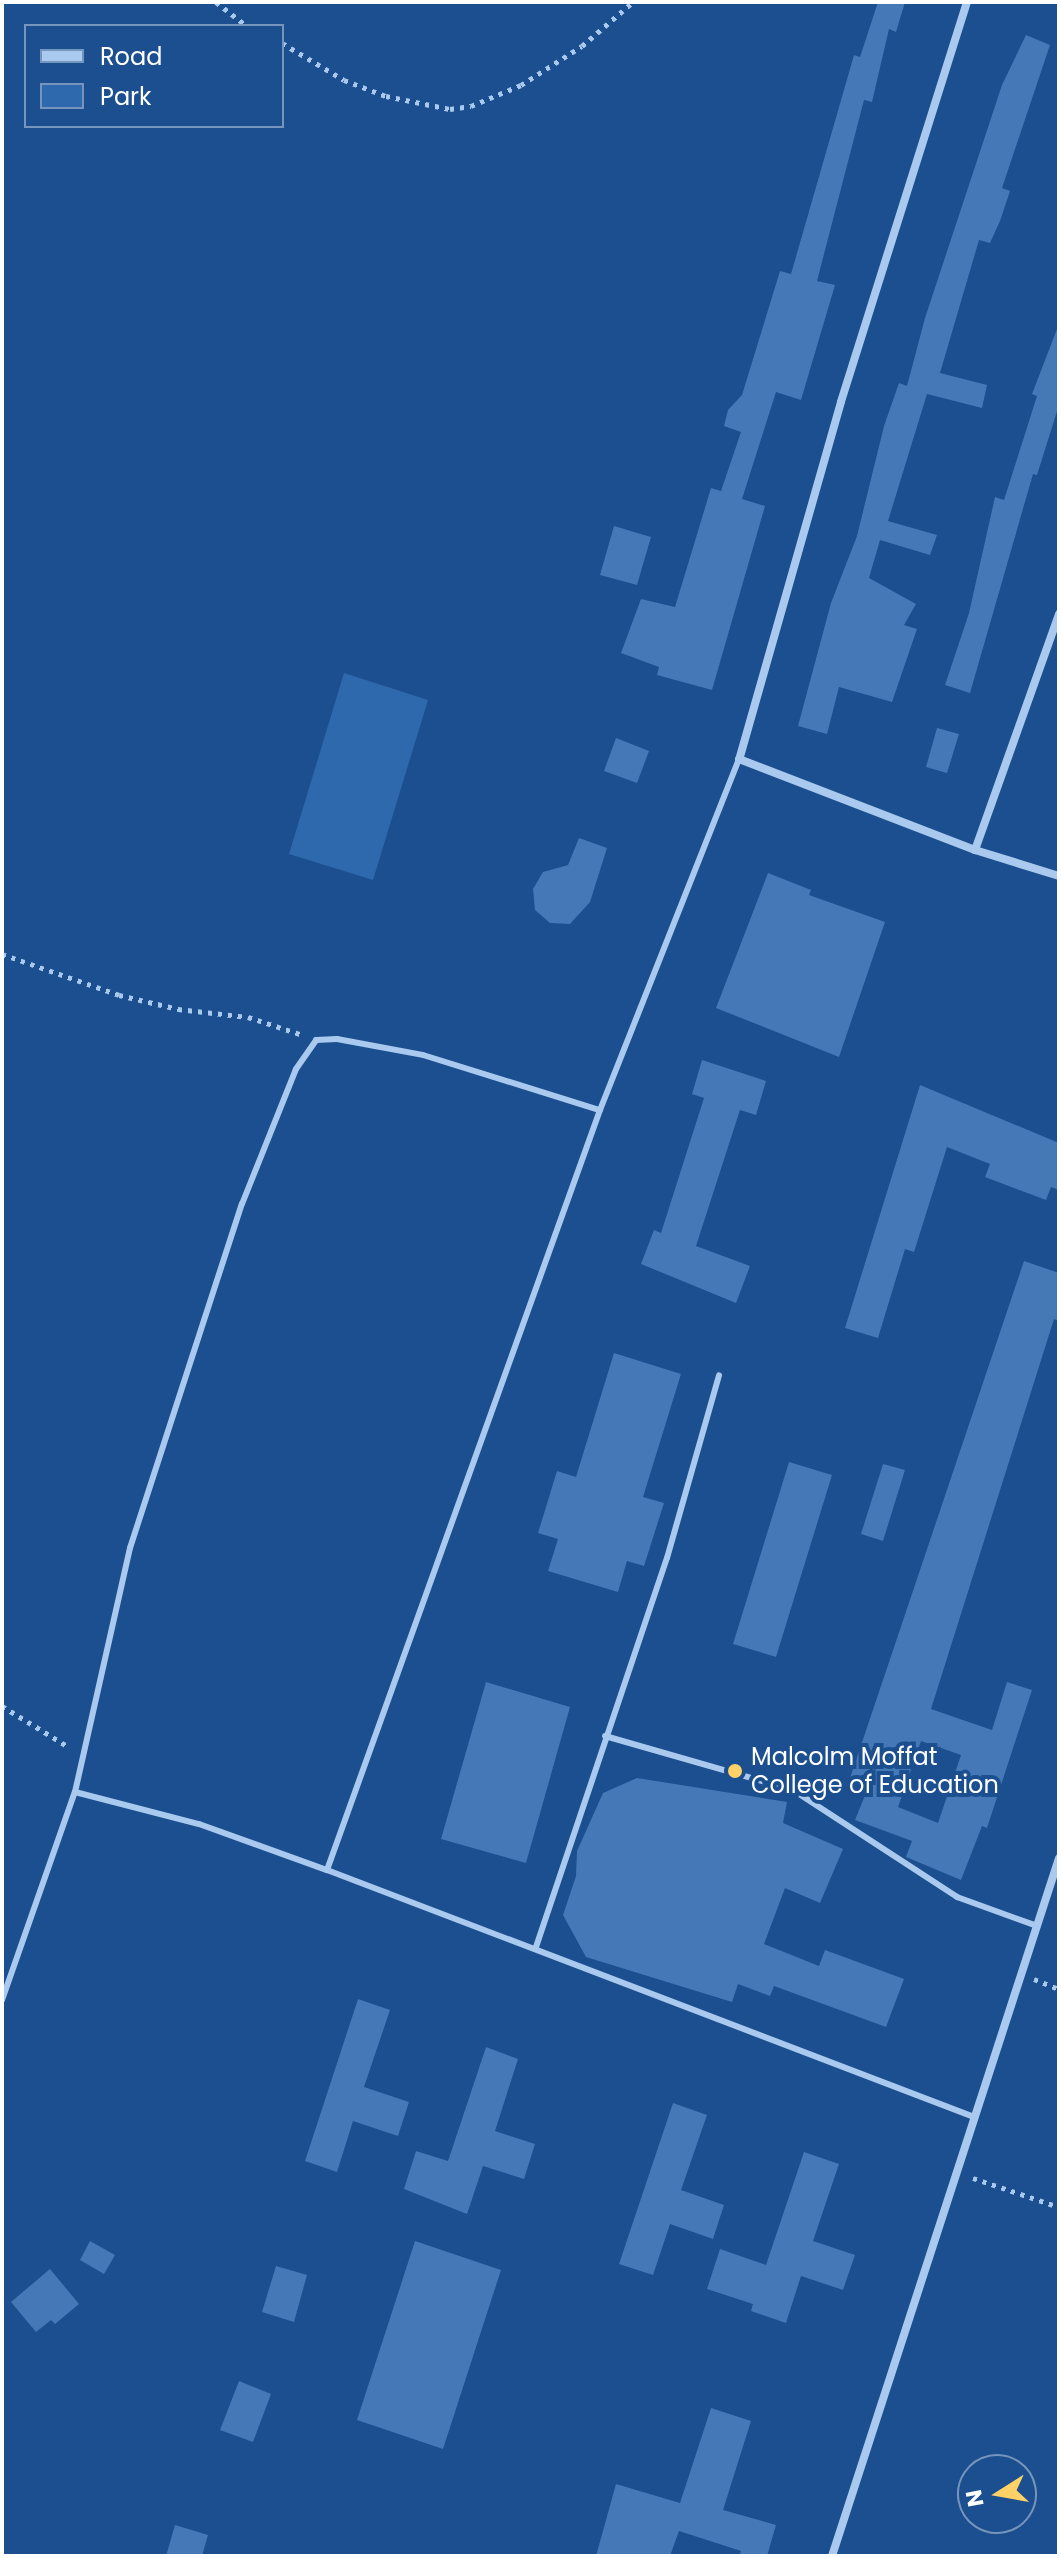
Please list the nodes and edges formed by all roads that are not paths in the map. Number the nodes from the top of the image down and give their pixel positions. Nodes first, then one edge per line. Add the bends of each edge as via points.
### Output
1 (967, 2) edge
2 (1059, 614) edge
3 (739, 759) junction
4 (975, 850) junction
5 (1059, 876) edge
6 (600, 1110) junction
7 (719, 1375) dead end
8 (605, 1736) junction
9 (75, 1792) junction
10 (1059, 1858) edge
11 (327, 1870) junction
12 (1037, 1926) junction
13 (536, 1947) junction
14 (2, 2000) edge
15 (974, 2117) junction
16 (832, 2556) edge

1 - 3 street via 841,402
2 - 4 street
3 - 4 street
3 - 6 lane
4 - 5 street
6 - 9 lane via 423,1055 316,1040 296,1069 242,1204 130,1548
6 - 11 lane
7 - 8 lane via 667,1558
8 - 12 lane via 793,1790 957,1897
8 - 13 lane
9 - 11 lane via 199,1824
9 - 14 lane
10 - 12 street
11 - 13 lane
12 - 15 street
13 - 15 lane
15 - 16 street

